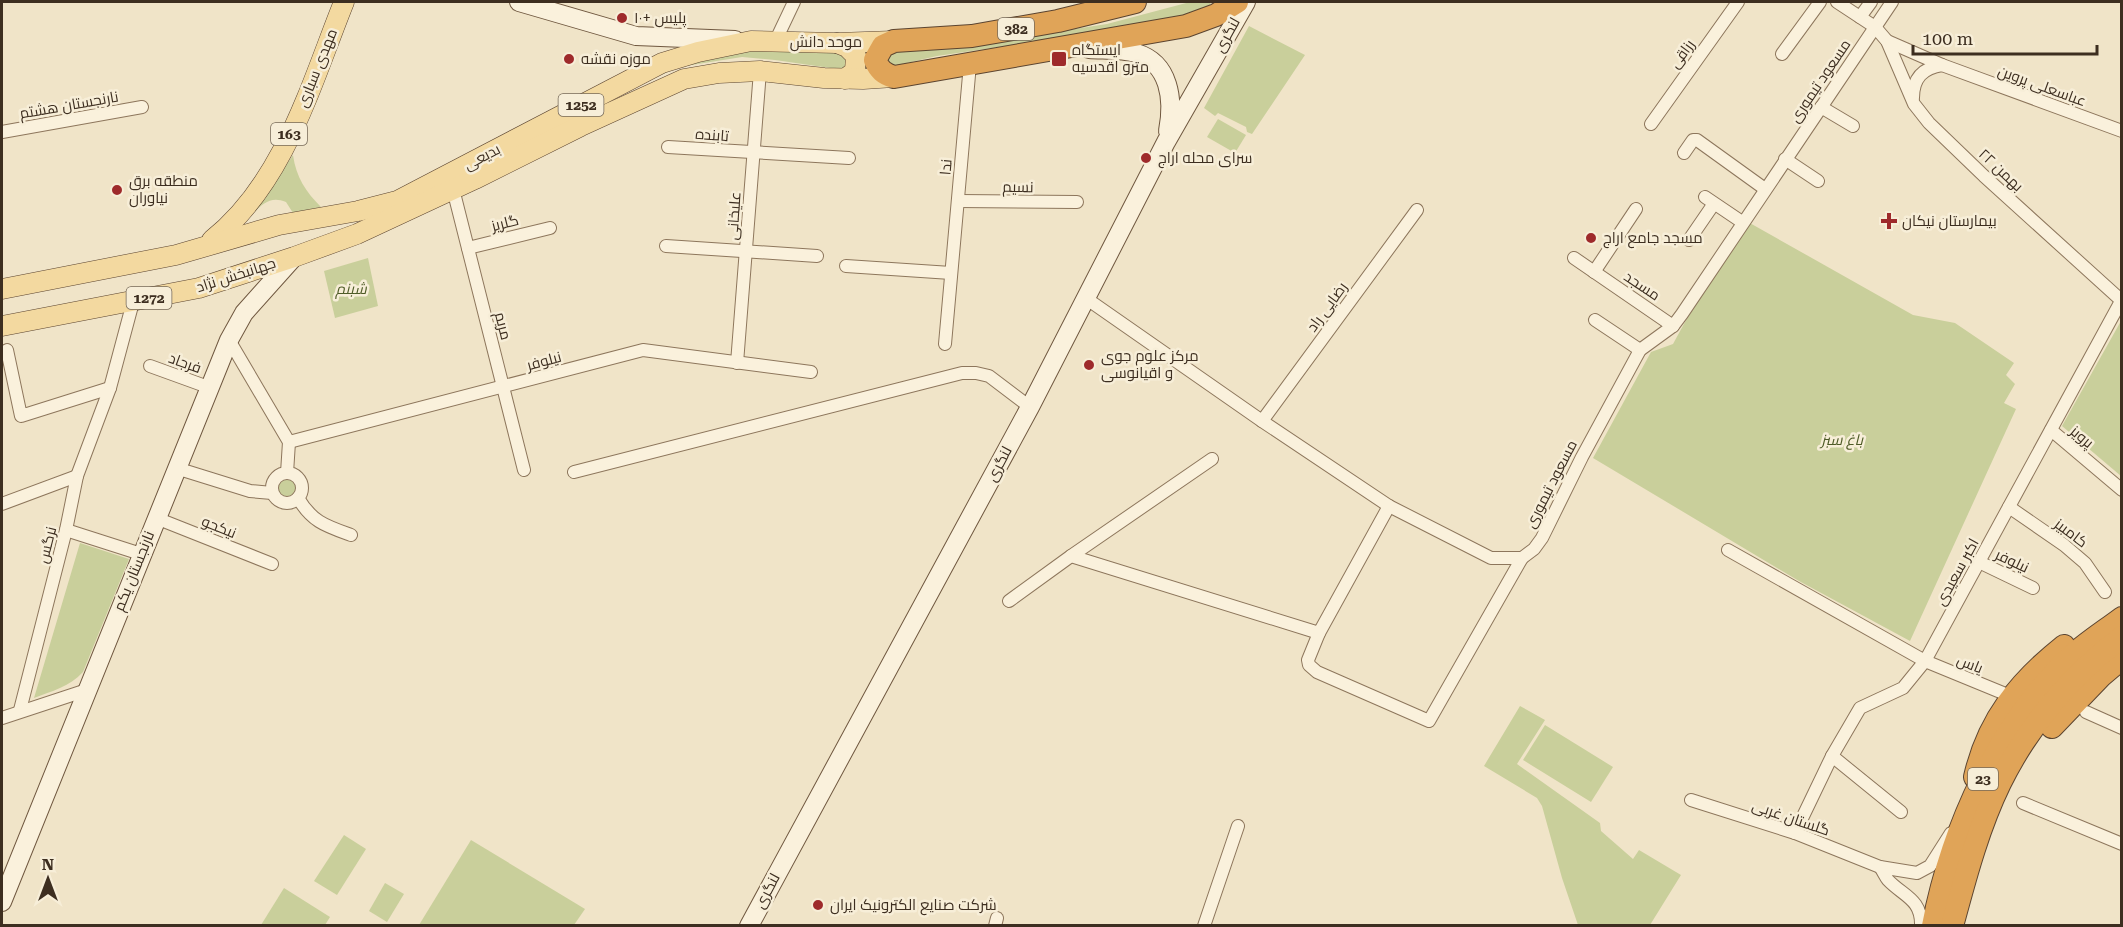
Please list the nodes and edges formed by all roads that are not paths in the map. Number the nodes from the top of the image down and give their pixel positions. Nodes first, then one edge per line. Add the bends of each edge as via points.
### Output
1 (344, 2) edge
2 (519, 2) edge
3 (794, 2) edge
4 (1135, 2) edge
5 (1238, 2) edge
6 (1246, 2) edge
7 (1738, 2) edge
8 (1820, 2) edge
9 (1837, 2) edge
10 (1871, 2) edge
11 (1892, 2) edge
12 (1860, 17) junction
13 (1875, 27) junction
14 (752, 41) junction
15 (894, 41) junction
16 (1887, 41) junction
17 (776, 42) junction
18 (837, 43) junction
19 (1073, 47) junction
20 (1782, 54) dead end
21 (970, 64) junction
22 (1942, 66) junction
23 (760, 71) junction
24 (894, 77) junction
25 (845, 79) junction
26 (667, 86) joint
27 (1914, 104) junction
28 (142, 107) dead end
29 (1821, 107) junction
30 (1651, 124) dead end
31 (1853, 126) dead end
32 (2121, 131) edge
33 (2, 132) edge
34 (1166, 142) junction
35 (668, 147) dead end
36 (753, 152) junction
37 (1684, 153) dead end
38 (849, 158) dead end
39 (1785, 159) junction
40 (1818, 181) dead end
41 (453, 189) junction
42 (1765, 189) junction
43 (958, 201) junction
44 (1077, 202) dead end
45 (1635, 209) dead end
46 (1417, 210) dead end
47 (1742, 222) junction
48 (550, 228) dead end
49 (1689, 240) dead end
50 (666, 246) dead end
51 (203, 247) junction
52 (468, 248) junction
53 (746, 252) junction
54 (817, 256) dead end
55 (294, 257) junction
56 (1574, 258) dead end
57 (846, 266) dead end
58 (1593, 272) junction
59 (951, 273) junction
60 (2, 289) edge
61 (1087, 298) junction
62 (2121, 301) edge
63 (133, 302) junction
64 (1595, 320) dead end
65 (2, 326) edge
66 (1672, 326) junction
67 (229, 340) junction
68 (945, 344) dead end
69 (7, 350) dead end
70 (1640, 350) junction
71 (737, 363) junction
72 (150, 366) dead end
73 (811, 372) dead end
74 (208, 387) junction
75 (503, 387) junction
76 (110, 388) junction
77 (1030, 407) junction
78 (1262, 421) junction
79 (2051, 430) junction
80 (289, 442) junction
81 (1212, 459) dead end
82 (176, 468) junction
83 (524, 470) dead end
84 (574, 472) dead end
85 (287, 473) junction
86 (77, 476) junction
87 (2121, 490) edge
88 (272, 493) junction
89 (298, 498) junction
90 (2, 504) edge
91 (1389, 506) junction
92 (2009, 507) junction
93 (156, 518) junction
94 (66, 530) junction
95 (351, 535) dead end
96 (1728, 550) dead end
97 (141, 554) junction
98 (1071, 556) junction
99 (1521, 558) junction
100 (1979, 562) junction
101 (272, 564) dead end
102 (2032, 588) dead end
103 (2113, 596) edge
104 (1009, 601) dead end
105 (2121, 618) edge
106 (1319, 633) junction
107 (2121, 637) edge
108 (2121, 658) edge
109 (2081, 659) junction
110 (1925, 662) junction
111 (87, 690) junction
112 (2003, 693) dead end
113 (20, 710) junction
114 (2086, 712) dead end
115 (2, 718) edge
116 (2121, 728) edge
117 (1832, 756) junction
118 (2000, 783) junction
119 (1690, 800) dead end
120 (2023, 803) dead end
121 (1969, 806) junction
122 (1901, 812) dead end
123 (1238, 826) dead end
124 (1795, 833) junction
125 (2121, 844) edge
126 (1880, 867) junction
127 (2, 902) edge
128 (749, 926) edge
129 (1204, 926) edge
130 (1921, 926) edge
131 (1933, 926) edge
132 (1952, 926) edge

1 - 51 main road, مهدی سباری / 163 via 301,110 271,170 231,225
2 - 14 main road, موحد دانش / 382 via 636,36
3 - 17 street
4 - 15 highway, موحد دانش / 382 via 1059,21 972,36
5 - 19 highway, 382 via 1186,26
6 - 34 main road, لنگری
7 - 30 street, رزاقی
8 - 20 street
9 - 12 street
10 - 12 street
11 - 13 street, مسعود تیموری
12 - 13 street
13 - 16 street
13 - 29 street, مسعود تیموری
14 - 17 main road, موحد دانش / 382
14 - 51 main road, بدیعی / 1252 via 662,63 397,201 279,225
15 - 18 main road, موحد دانش / 382
15 - 24 highway via 883,46 875,60 885,75
16 - 22 street, عباسعلی پروین
16 - 27 street, ۲۲ بهمن
17 - 18 main road, موحد دانش / 382
18 - 25 main road via 856,56 855,71
19 - 21 highway, 382
19 - 34 main road via 1135,52 1158,65 1171,104
21 - 24 highway, 382
21 - 43 street, ندا
22 - 27 street via 1923,71 1918,77
22 - 32 street, عباسعلی پروین
23 - 25 main road, 382
23 - 26 main road, 382 via 703,75
23 - 36 street, علیخانی
24 - 25 main road, 382
26 - 41 main road, بدیعی / 1252
27 - 62 street, ۲۲ بهمن via 1984,176
28 - 33 street, نارنجستان هشتم
29 - 31 street
29 - 39 street, مسعود تیموری
34 - 61 main road, لنگری
35 - 36 street, تابنده
36 - 38 street, تابنده
36 - 53 street, علیخانی
37 - 42 street via 1697,140
39 - 40 street
39 - 42 street, مسعود تیموری
41 - 52 street, مریم
41 - 55 main road, بدیعی / 1252 via 357,234
42 - 47 street, مسعود تیموری
43 - 44 street, نسیم
43 - 59 street, ندا
45 - 58 street
46 - 78 street, رضایی راد
47 - 49 street via 1709,201
47 - 66 street, مسعود تیموری
48 - 52 street, گلریز
50 - 53 street
51 - 60 main road, 1272
52 - 75 street, مریم
53 - 54 street
53 - 71 street, علیخانی
55 - 63 main road, جهانبخش نژاد / 1272 via 199,288
55 - 67 main road, نارنجستان یکم via 244,313
56 - 58 street, مسجد
57 - 59 street
58 - 66 street, مسجد
59 - 68 street, ندا
61 - 77 main road, لنگری
61 - 78 street
62 - 79 street, اکبر سعیدی
63 - 65 main road, جهانبخش نژاد / 1272
63 - 76 street, نرگس
64 - 70 street
66 - 70 street, مسعود تیموری
67 - 74 main road, نارنجستان یکم
67 - 80 street
69 - 76 street via 21,416
70 - 99 street, مسعود تیموری via 1542,538
71 - 73 street, نیلوفر
71 - 75 street, نیلوفر via 643,350
72 - 74 street, فرجاد
74 - 82 main road, نارنجستان یکم
75 - 80 street, نیلوفر
75 - 83 street, مریم
76 - 86 street, نرگس
77 - 84 street via 989,376 962,373
77 - 128 main road, لنگری
78 - 91 street
79 - 87 street, پرویز
79 - 92 street, اکبر سعیدی
80 - 85 street
81 - 98 street
82 - 88 street via 250,491
82 - 93 main road, نارنجستان یکم
85 - 88 street via 275,479
85 - 89 street via 296,476 301,484
86 - 90 street
86 - 94 street, نرگس
88 - 89 street via 282,502
89 - 95 street via 321,524
91 - 99 street via 1491,558
91 - 106 street
92 - 100 street, اکبر سعیدی
92 - 103 street, کامبیز via 2064,545
93 - 97 main road, نارنجستان یکم
93 - 101 street, نیکجو
94 - 97 street
94 - 113 street, نرگس
96 - 110 street
97 - 111 main road, نارنجستان یکم
98 - 104 street
98 - 106 street
99 - 106 street, مسعود تیموری via 1429,721 1317,672 1308,660
100 - 102 street, نیلوفر
100 - 110 street, اکبر سعیدی
103 - 121 highway via 1999,714 1981,751
105 - 109 highway, 23
107 - 109 highway, 23
108 - 118 highway
109 - 118 highway, 23 via 2032,727
109 - 121 highway, 23 via 2020,715
110 - 112 street, یاس
110 - 117 street, اکبر سعیدی via 1903,688 1860,708
111 - 113 street
111 - 127 main road, نارنجستان یکم
113 - 115 street
114 - 116 street
117 - 122 street
117 - 124 street, اکبر سعیدی
118 - 132 highway, 23 via 1980,832
119 - 124 street, گلستان غربی
120 - 125 street
121 - 126 street via 1930,866 1917,873
121 - 131 highway, 23
123 - 129 street
124 - 126 street, گلستان غربی
126 - 130 street via 1888,879 1916,902

